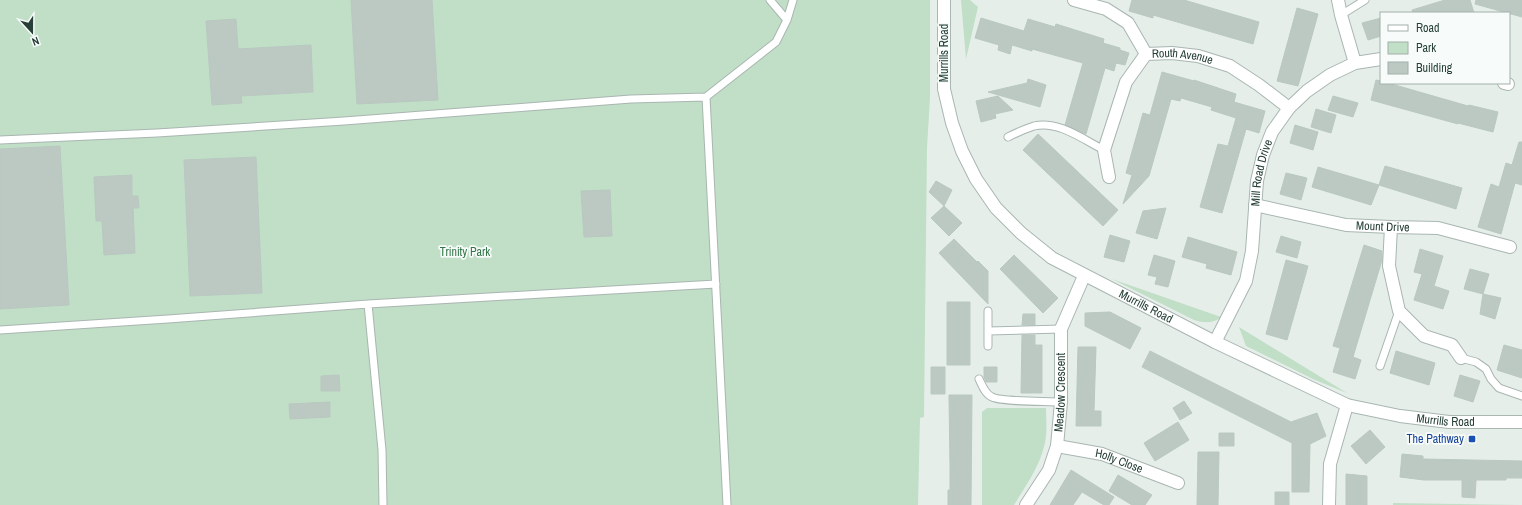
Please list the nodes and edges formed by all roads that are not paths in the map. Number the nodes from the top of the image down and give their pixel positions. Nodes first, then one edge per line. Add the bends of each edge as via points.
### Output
1 (770, 0) edge
2 (792, 0) edge
3 (944, 0) edge
4 (1074, 0) edge
5 (1338, 0) edge
6 (1365, 0) edge
7 (1341, 15) junction
8 (787, 20) junction
9 (1146, 54) junction
10 (1380, 59) edge
11 (1355, 63) junction
12 (706, 97) junction
13 (1289, 108) junction
14 (1008, 137) dead end
15 (0, 140) edge
16 (1104, 150) junction
17 (1109, 177) dead end
18 (1255, 205) junction
19 (1391, 227) junction
20 (1510, 247) dead end
21 (1084, 276) junction
22 (716, 284) junction
23 (368, 304) junction
24 (988, 311) dead end
25 (1399, 311) junction
26 (1061, 329) junction
27 (0, 330) edge
28 (988, 331) junction
29 (1215, 342) junction
30 (988, 346) dead end
31 (1461, 358) joint
32 (1380, 366) dead end
33 (979, 379) dead end
34 (1522, 396) edge
35 (1061, 402) junction
36 (1347, 405) junction
37 (1522, 422) edge
38 (1057, 446) junction
39 (1178, 483) dead end
40 (383, 505) edge
41 (727, 505) edge
42 (1026, 505) edge
43 (1329, 505) edge

1 - 8 lane
2 - 8 lane
3 - 21 street, Murrills Road via 944,89 952,123 976,179 996,208 1022,233 1052,258
4 - 9 street via 1106,9 1128,23
5 - 7 street
6 - 7 lane
7 - 11 street
8 - 12 lane via 776,42
9 - 13 street, Routh Avenue via 1172,52 1198,56 1230,66
9 - 16 street, Routh Avenue via 1126,82
10 - 11 street, Mill Road Drive
11 - 13 street, Mill Road Drive via 1307,91
12 - 15 lane via 631,99 344,121
12 - 22 lane
13 - 18 street, Mill Road Drive via 1272,132 1263,155
14 - 16 lane via 1035,126 1046,125 1060,128
16 - 17 street, Routh Avenue
18 - 19 street, Mount Drive via 1346,225
18 - 29 street, Mill Road Drive via 1252,251 1246,281
19 - 20 street, Mount Drive via 1438,228
19 - 25 street via 1389,266
21 - 26 street, Meadow Crescent
21 - 29 street, Murrills Road
22 - 23 lane
22 - 41 lane
23 - 27 lane
23 - 40 lane via 382,450
24 - 28 lane
25 - 31 street via 1424,336 1452,345
25 - 32 lane
26 - 28 lane
26 - 35 street, Meadow Crescent
28 - 30 lane
29 - 36 street, Murrills Road
31 - 34 lane via 1476,362 1486,369 1499,388
33 - 35 lane via 985,391 992,397
35 - 38 street, Meadow Crescent
36 - 37 street, Murrills Road via 1400,416 1449,422
36 - 43 street via 1330,464
38 - 39 street, Holly Close via 1102,454
38 - 42 street, Meadow Crescent via 1049,470

